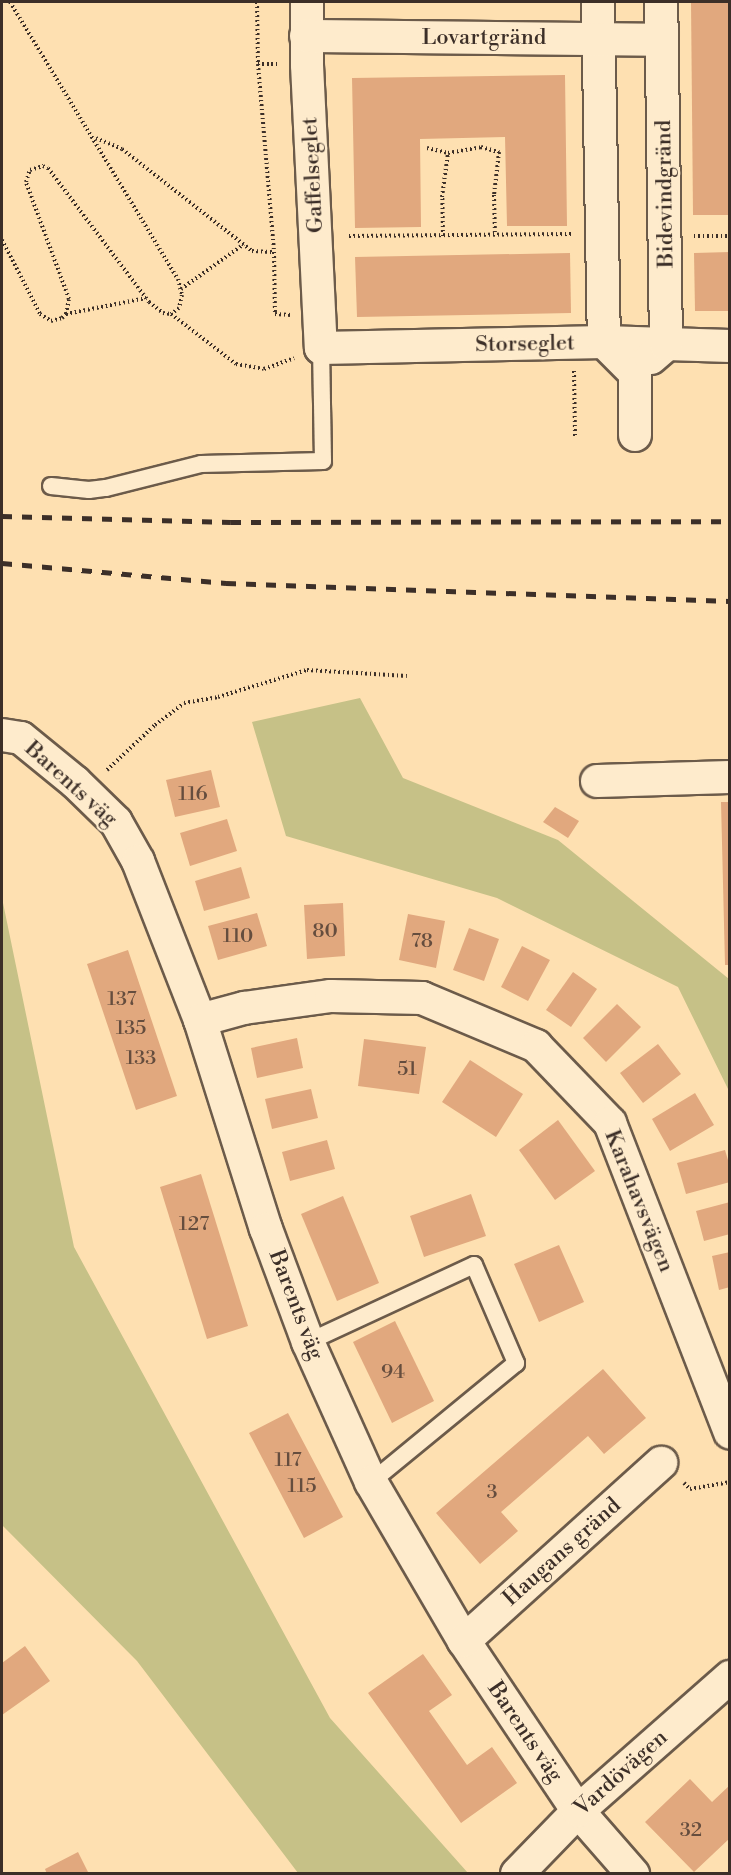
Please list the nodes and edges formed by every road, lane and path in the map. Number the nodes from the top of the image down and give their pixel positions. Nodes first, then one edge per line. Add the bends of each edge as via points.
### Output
1 (10, 2) edge
2 (256, 2) edge
3 (307, 2) edge
4 (598, 2) edge
5 (661, 2) edge
6 (306, 36) junction
7 (597, 38) junction
8 (662, 40) junction
9 (94, 137) junction
10 (427, 148) dead end
11 (448, 153) junction
12 (573, 234) dead end
13 (495, 235) junction
14 (349, 236) dead end
15 (443, 236) junction
16 (690, 236) dead end
17 (729, 236) edge
18 (2, 240) edge
19 (244, 244) junction
20 (274, 252) junction
21 (180, 289) junction
22 (146, 298) junction
23 (66, 314) junction
24 (171, 314) junction
25 (321, 316) junction
26 (604, 342) junction
27 (666, 345) junction
28 (729, 346) edge
29 (321, 348) junction
30 (573, 362) dead end
31 (635, 373) junction
32 (635, 435) dead end
33 (575, 436) dead end
34 (51, 486) dead end
35 (407, 676) dead end
36 (2, 735) edge
37 (729, 777) edge
38 (597, 781) dead end
39 (84, 792) junction
40 (200, 1020) junction
41 (309, 1342) junction
42 (729, 1433) edge
43 (661, 1463) dead end
44 (372, 1482) junction
45 (729, 1482) edge
46 (690, 1489) dead end
47 (464, 1641) junction
48 (729, 1677) edge
49 (578, 1811) junction
50 (517, 1874) edge
51 (633, 1874) edge

1 - 9 path
2 - 20 path
3 - 6 street, Gaffelseglet
4 - 7 street
5 - 8 street, Bidevindgränd
6 - 7 street, Lovartgränd
6 - 25 street, Gaffelseglet
7 - 8 street, Lovartgränd
7 - 26 street
8 - 27 street, Bidevindgränd
9 - 19 path via 122,149
9 - 21 path via 178,279
10 - 11 path
11 - 13 path via 481,147 499,152
11 - 15 path via 442,197
12 - 13 path
13 - 15 path
14 - 15 path
16 - 17 path
18 - 23 path via 40,314 56,321
19 - 20 path via 252,251
19 - 21 path
20 - 25 path via 275,314
21 - 24 path via 178,308
22 - 23 path
22 - 23 path via 48,168 35,166 26,175 26,182 69,299
22 - 24 path via 163,313
24 - 29 path via 236,364 264,369
25 - 29 street, Gaffelseglet
26 - 27 street, Storseglet
26 - 29 street, Storseglet
26 - 31 street
27 - 28 street, Storseglet
27 - 31 street
29 - 34 lane via 323,461 201,464 106,488
30 - 33 path
31 - 32 street
35 - 39 path via 307,670 184,704 155,725
36 - 39 street, Barents väg via 21,738
37 - 38 street
39 - 40 street, Barents väg via 116,822 138,861
40 - 41 street, Barents väg via 266,1229
40 - 42 street, Karahavsvägen via 244,1008 331,996 422,999 536,1046 610,1123
41 - 44 street, Barents väg
41 - 44 lane via 474,1264 516,1363
43 - 47 street, Haugans gränd
44 - 47 street, Barents väg
45 - 46 path
47 - 49 street, Barents väg
48 - 49 street, Vardövägen
49 - 50 street, Vardövägen
49 - 51 street, Barents väg

